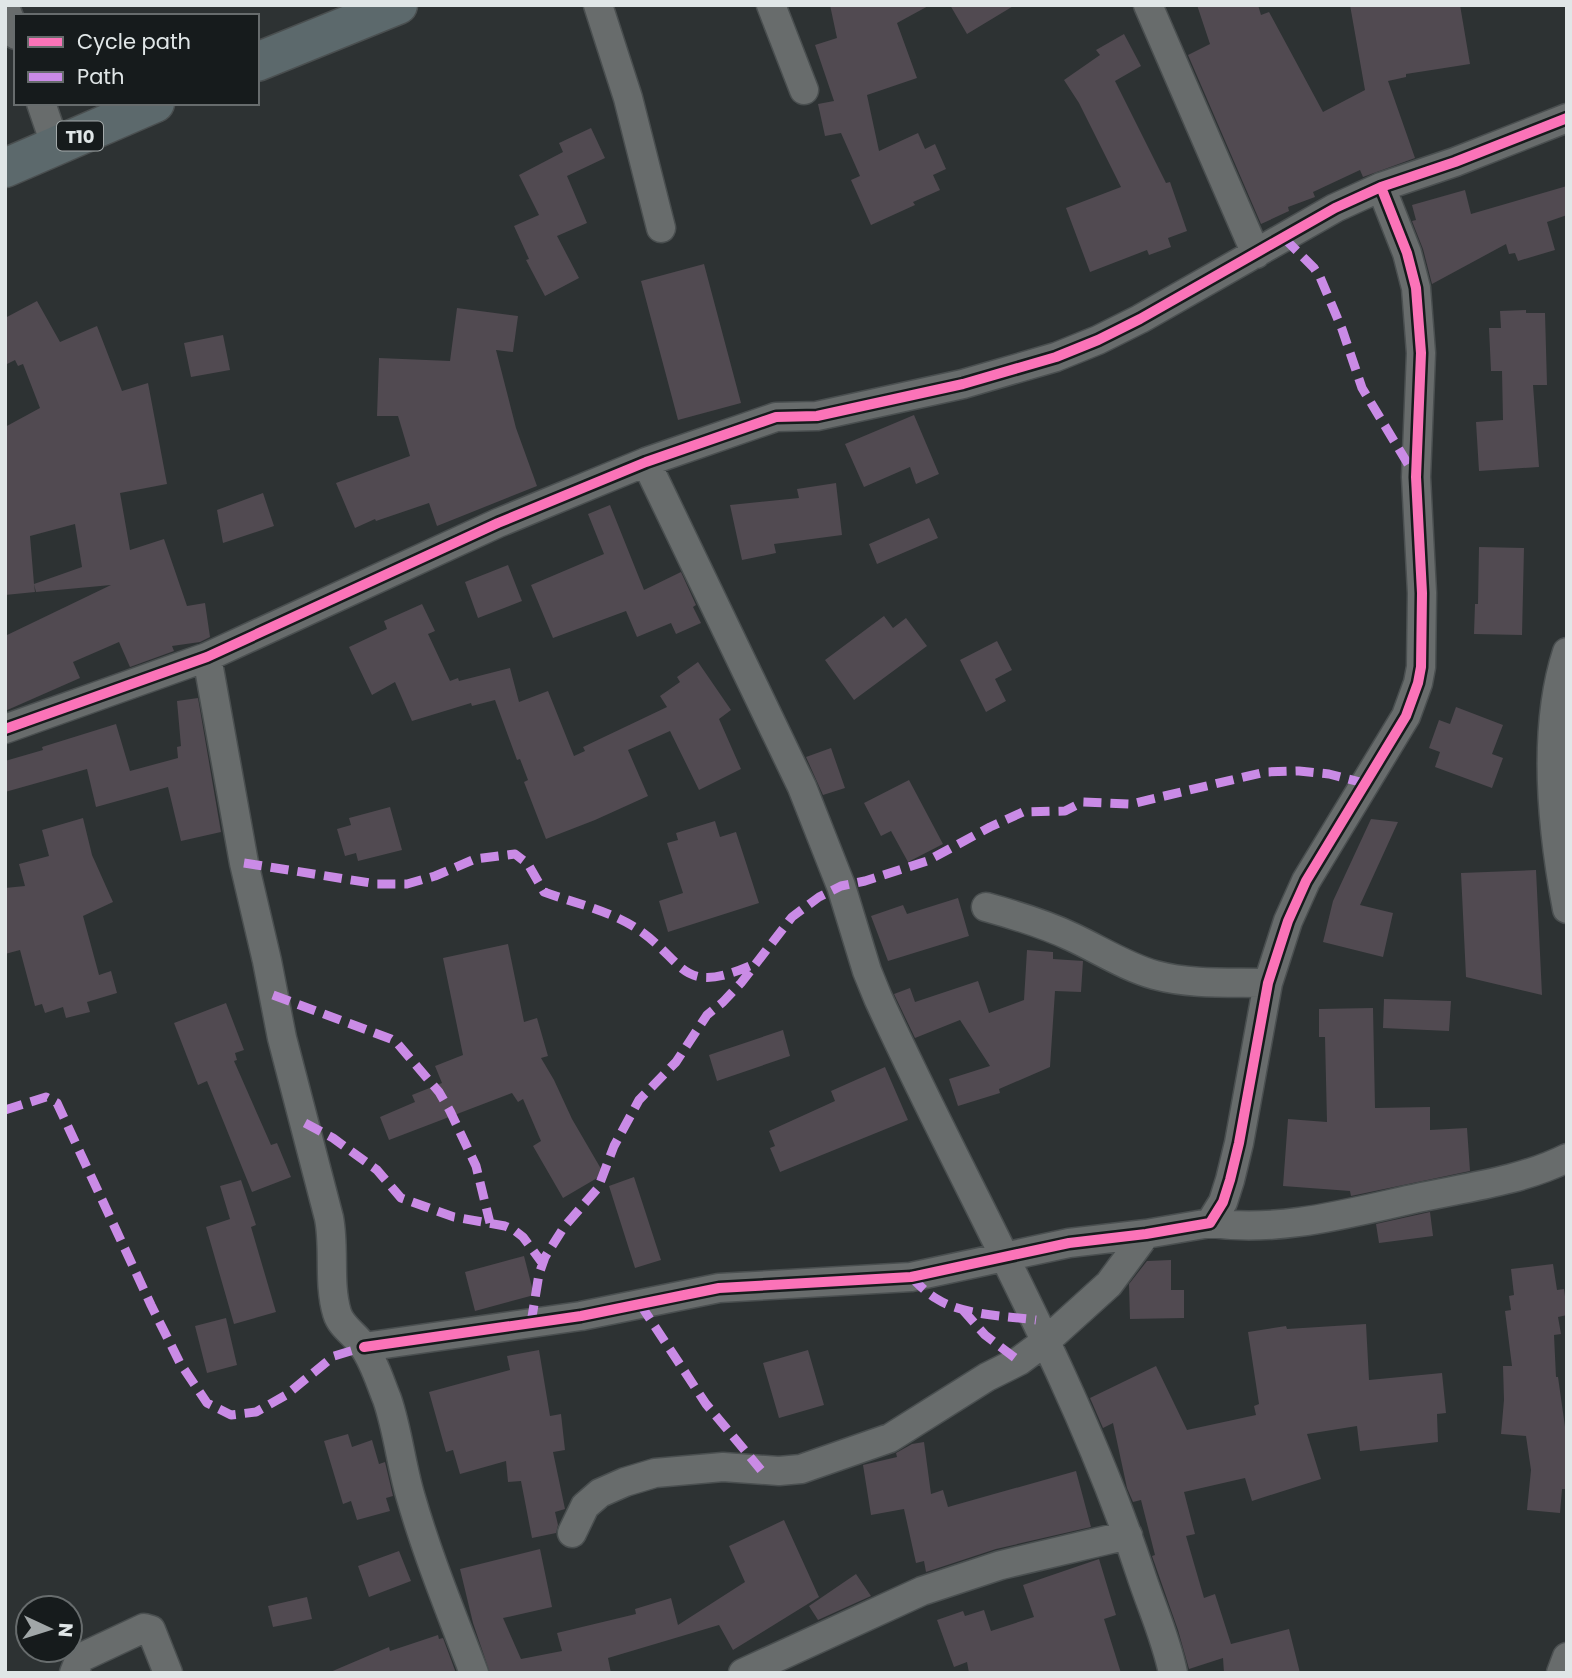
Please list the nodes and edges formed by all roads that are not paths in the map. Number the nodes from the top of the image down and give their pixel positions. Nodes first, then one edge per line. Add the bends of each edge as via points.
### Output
1 (398, 5) edge
2 (598, 5) edge
3 (771, 5) edge
4 (1148, 5) edge
5 (5, 7) edge
6 (14, 31) edge
7 (259, 61) edge
8 (804, 90) dead end
9 (42, 105) edge
10 (150, 105) edge
11 (1567, 118) edge
12 (56, 147) junction
13 (5, 168) edge
14 (1381, 187) junction
15 (661, 228) dead end
16 (1256, 254) junction
17 (646, 462) junction
18 (1567, 652) edge
19 (207, 657) junction
20 (5, 729) edge
21 (986, 907) dead end
22 (1567, 909) edge
23 (1268, 983) junction
24 (1567, 1158) edge
25 (1210, 1223) junction
26 (1146, 1234) junction
27 (1004, 1255) junction
28 (1046, 1341) junction
29 (364, 1347) junction
30 (572, 1533) dead end
31 (1128, 1535) junction
32 (1567, 1657) edge
33 (74, 1673) edge
34 (168, 1673) edge
35 (474, 1673) edge
36 (743, 1673) edge
37 (1174, 1673) edge
38 (1561, 1673) edge

1 - 7 highway
2 - 15 street via 628,98
3 - 8 street
4 - 16 street
5 - 6 street
9 - 12 street
10 - 12 highway, T10
11 - 14 street
12 - 13 highway, T10
14 - 16 street
14 - 23 street via 1408,253 1416,289 1421,353 1416,477 1423,593 1421,667 1406,716 1306,881
16 - 17 street via 1098,340 1056,357 963,384 817,416 776,417
17 - 19 street via 498,523
17 - 27 street via 806,798 878,998
18 - 22 street via 1553,741 1556,831
19 - 20 street
19 - 29 street via 243,863 329,1218 336,1307 342,1324
21 - 23 street via 1053,929 1157,976
23 - 25 street via 1239,1143 1223,1202
24 - 25 street via 1479,1186 1303,1222 1237,1227
25 - 26 street
26 - 27 street
26 - 28 street via 1110,1284
27 - 28 street
27 - 29 street via 911,1277 719,1289 569,1318
28 - 30 street via 890,1438 801,1469 779,1472 723,1467 656,1473 625,1482 585,1506
28 - 31 street
29 - 35 street via 388,1403 410,1496
31 - 36 street via 1001,1565 922,1591
31 - 37 street
32 - 38 street
33 - 34 street via 80,1658 144,1628 151,1630

